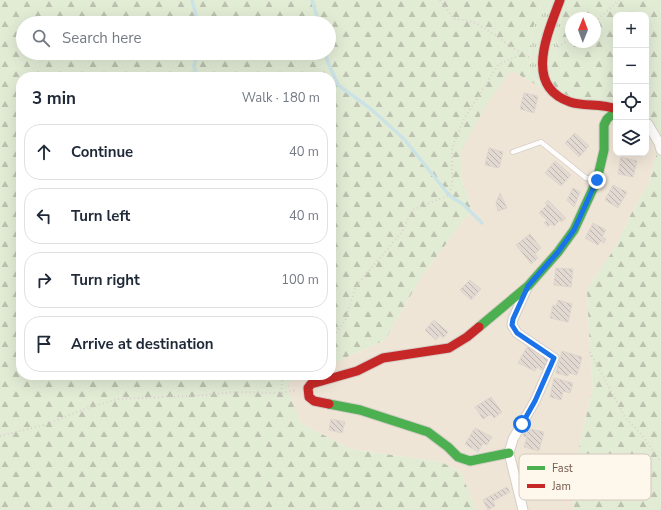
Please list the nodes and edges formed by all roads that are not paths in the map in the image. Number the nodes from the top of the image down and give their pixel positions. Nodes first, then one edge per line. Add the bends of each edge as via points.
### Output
1 (560, 0) edge
2 (613, 109) edge
3 (613, 113) edge
4 (649, 126) edge
5 (661, 150) edge
6 (513, 152) dead end
7 (597, 180) junction
8 (528, 286) junction
9 (336, 377) edge
10 (325, 380) edge
11 (509, 453) junction
12 (519, 494) edge
13 (521, 500) edge
14 (523, 510) edge

1 - 2 street via 544,50 542,63 545,83 561,99
3 - 7 street via 604,125 604,150
4 - 5 street via 660,143
6 - 7 lane via 541,142 586,178
7 - 8 street via 574,230
8 - 9 street via 467,337 449,348 383,358 356,371
8 - 11 street via 512,325 517,333 554,358 535,401 513,439
10 - 11 street via 311,384 308,388 308,397 314,401 360,410 428,432 458,457 470,461
11 - 12 street
13 - 14 street

